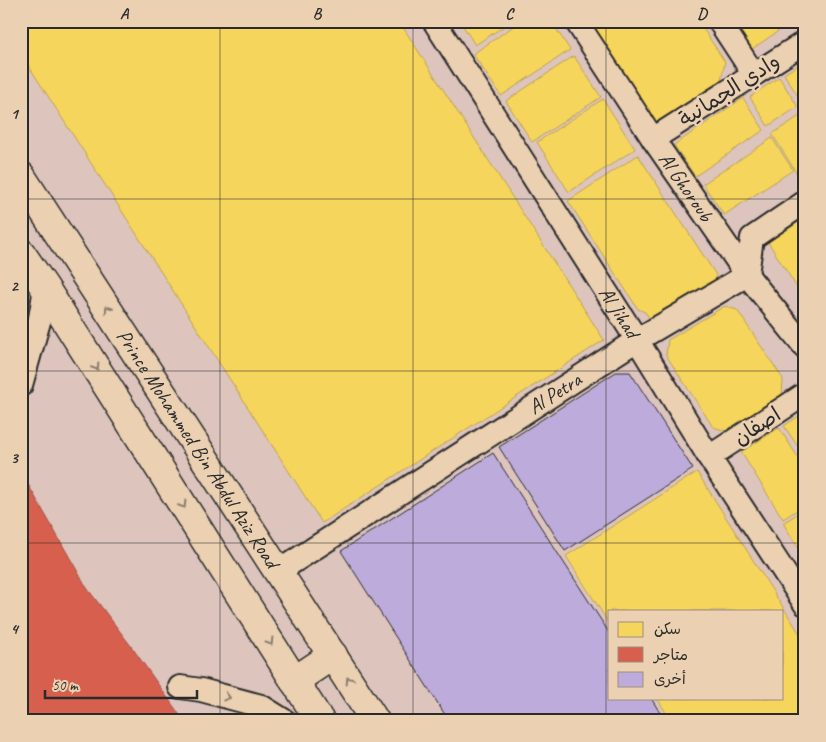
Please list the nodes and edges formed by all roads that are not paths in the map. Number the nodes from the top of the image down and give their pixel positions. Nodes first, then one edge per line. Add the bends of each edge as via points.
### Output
1 (434, 21) edge
2 (576, 21) edge
3 (719, 21) edge
4 (805, 42) edge
5 (753, 73) junction
6 (653, 139) junction
7 (21, 176) edge
8 (805, 202) edge
9 (21, 253) edge
10 (747, 275) junction
11 (45, 288) junction
12 (637, 340) junction
13 (805, 347) edge
14 (21, 386) edge
15 (805, 394) edge
16 (709, 457) junction
17 (279, 571) junction
18 (805, 604) edge
19 (333, 655) junction
20 (294, 680) junction
21 (180, 687) dead end
22 (285, 721) edge
23 (320, 721) edge
24 (375, 721) edge

1 - 12 street, Al Jihad
2 - 6 street, Al Ghoroub
3 - 5 street
4 - 5 street, وادي الجمانية
5 - 6 street, وادي الجمانية
6 - 10 street, Al Ghoroub
17 -> 7 main road, Prince Mohammed Bin Abdul Aziz Road
8 - 10 street via 752,238
9 - 11 main road, Prince Mohammed Bin Abdul Aziz Road
10 - 12 street, Al Petra
10 - 13 street, Al Ghoroub
11 - 14 street
11 -> 20 main road, Prince Mohammed Bin Abdul Aziz Road
12 - 16 street, Al Jihad
12 - 17 street, Al Petra
15 - 16 street, اصفان
16 - 18 street, Al Jihad
17 - 19 main road, Prince Mohammed Bin Abdul Aziz Road
19 - 20 main road
24 -> 19 main road, Prince Mohammed Bin Abdul Aziz Road
20 - 23 main road, Prince Mohammed Bin Abdul Aziz Road
21 -> 22 street via 261,706

